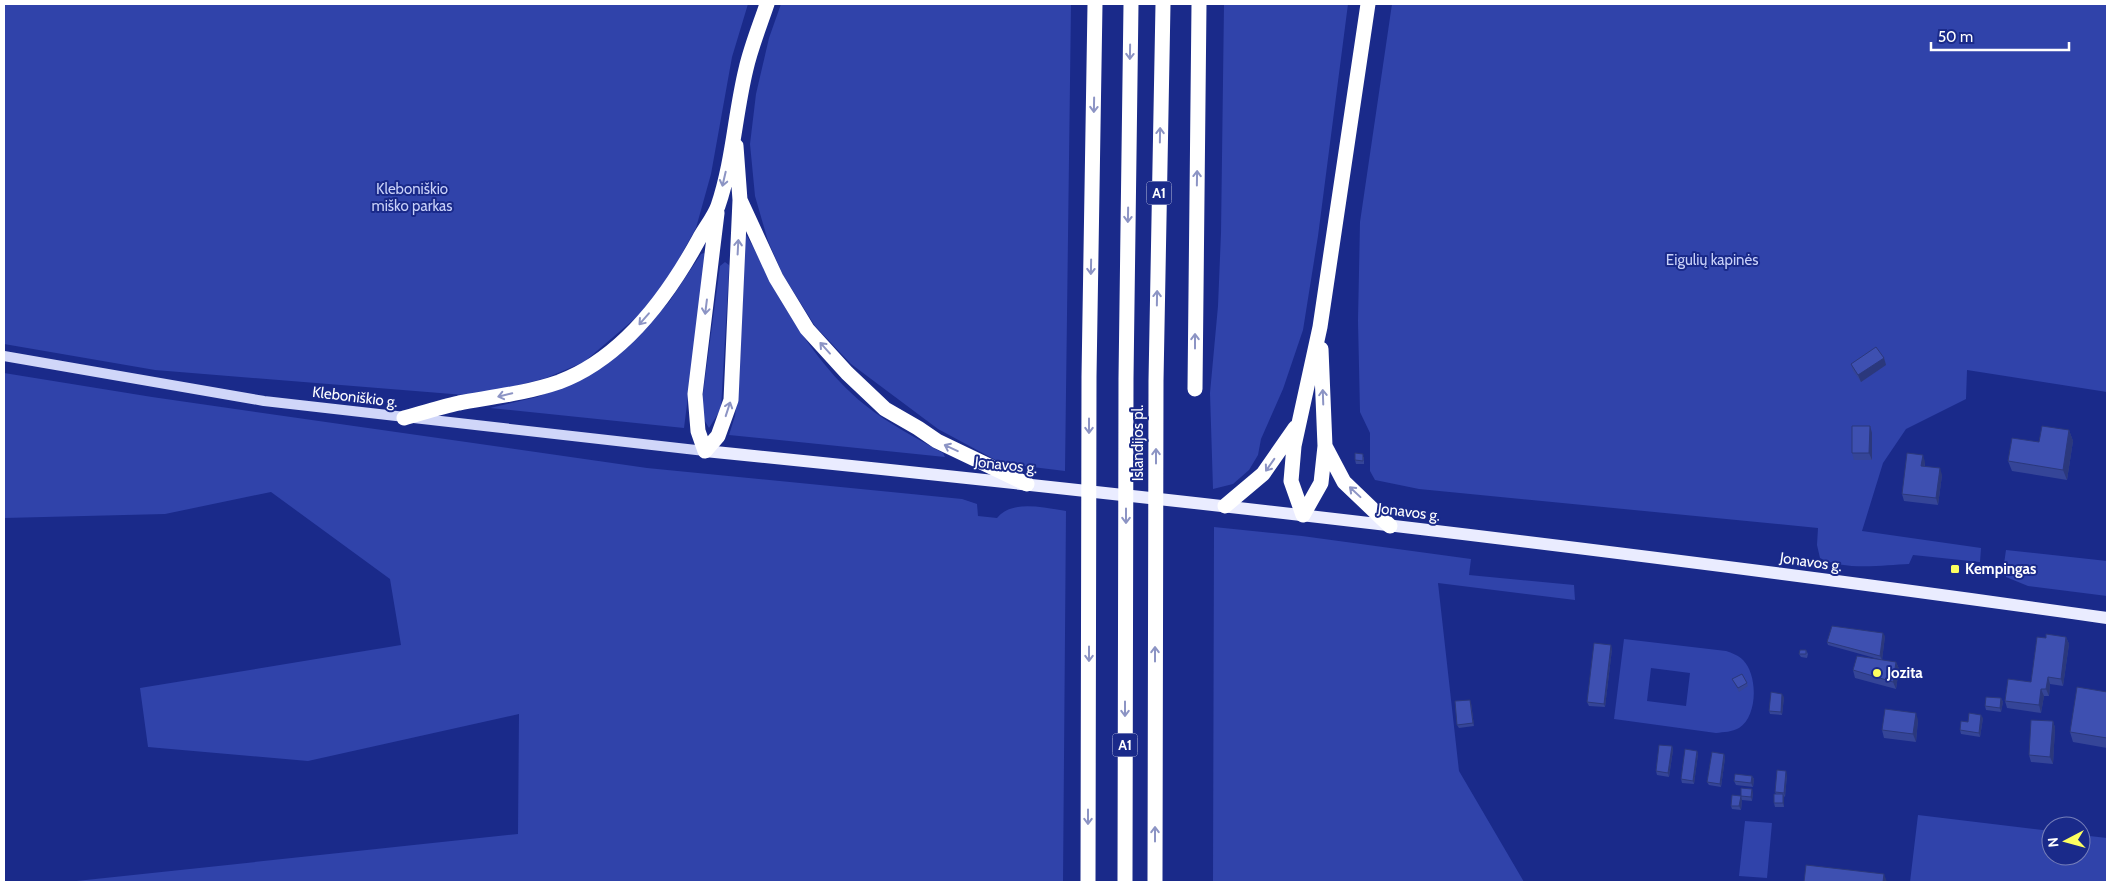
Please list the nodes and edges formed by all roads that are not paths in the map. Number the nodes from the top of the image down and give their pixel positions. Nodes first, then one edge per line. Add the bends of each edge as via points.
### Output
1 (766, 4) edge
2 (1095, 4) edge
3 (1131, 4) edge
4 (1163, 4) edge
5 (1199, 4) edge
6 (1368, 4) edge
7 (735, 132) junction
8 (740, 200) junction
9 (718, 207) junction
10 (1320, 327) junction
11 (4, 356) edge
12 (1195, 389) dead end
13 (404, 418) junction
14 (1298, 425) junction
15 (1324, 446) junction
16 (705, 451) junction
17 (1027, 484) junction
18 (1225, 506) junction
19 (1304, 515) junction
20 (1390, 526) junction
21 (2107, 618) edge
22 (1088, 882) edge
23 (1125, 882) edge
24 (1155, 882) edge

1 - 7 highway via 746,68
2 -> 22 highway via 1089,377
3 -> 23 highway, Islandijos pl. / A1
24 -> 4 highway, Islandijos pl. / A1 via 1156,381
12 -> 5 highway
6 - 10 highway
7 - 8 highway
7 -> 9 highway
16 -> 8 highway via 718,436 731,400
17 -> 8 highway via 937,441 885,409 847,373 807,329 776,278
9 -> 13 highway via 690,255 640,324 613,350 584,370 558,382
9 -> 16 highway via 695,394 698,431
10 - 14 highway
15 -> 10 highway
11 - 13 street, Kleboniškio g. via 264,401
13 - 16 street, Kleboniškio g.
14 -> 18 highway via 1263,474
14 - 19 highway via 1291,481
15 - 19 highway via 1321,483
20 -> 15 highway via 1344,482
16 - 17 main road, Jonavos g.
17 - 18 main road, Jonavos g.
18 - 19 main road, Jonavos g.
19 - 20 main road, Jonavos g.
20 - 21 main road, Jonavos g.

